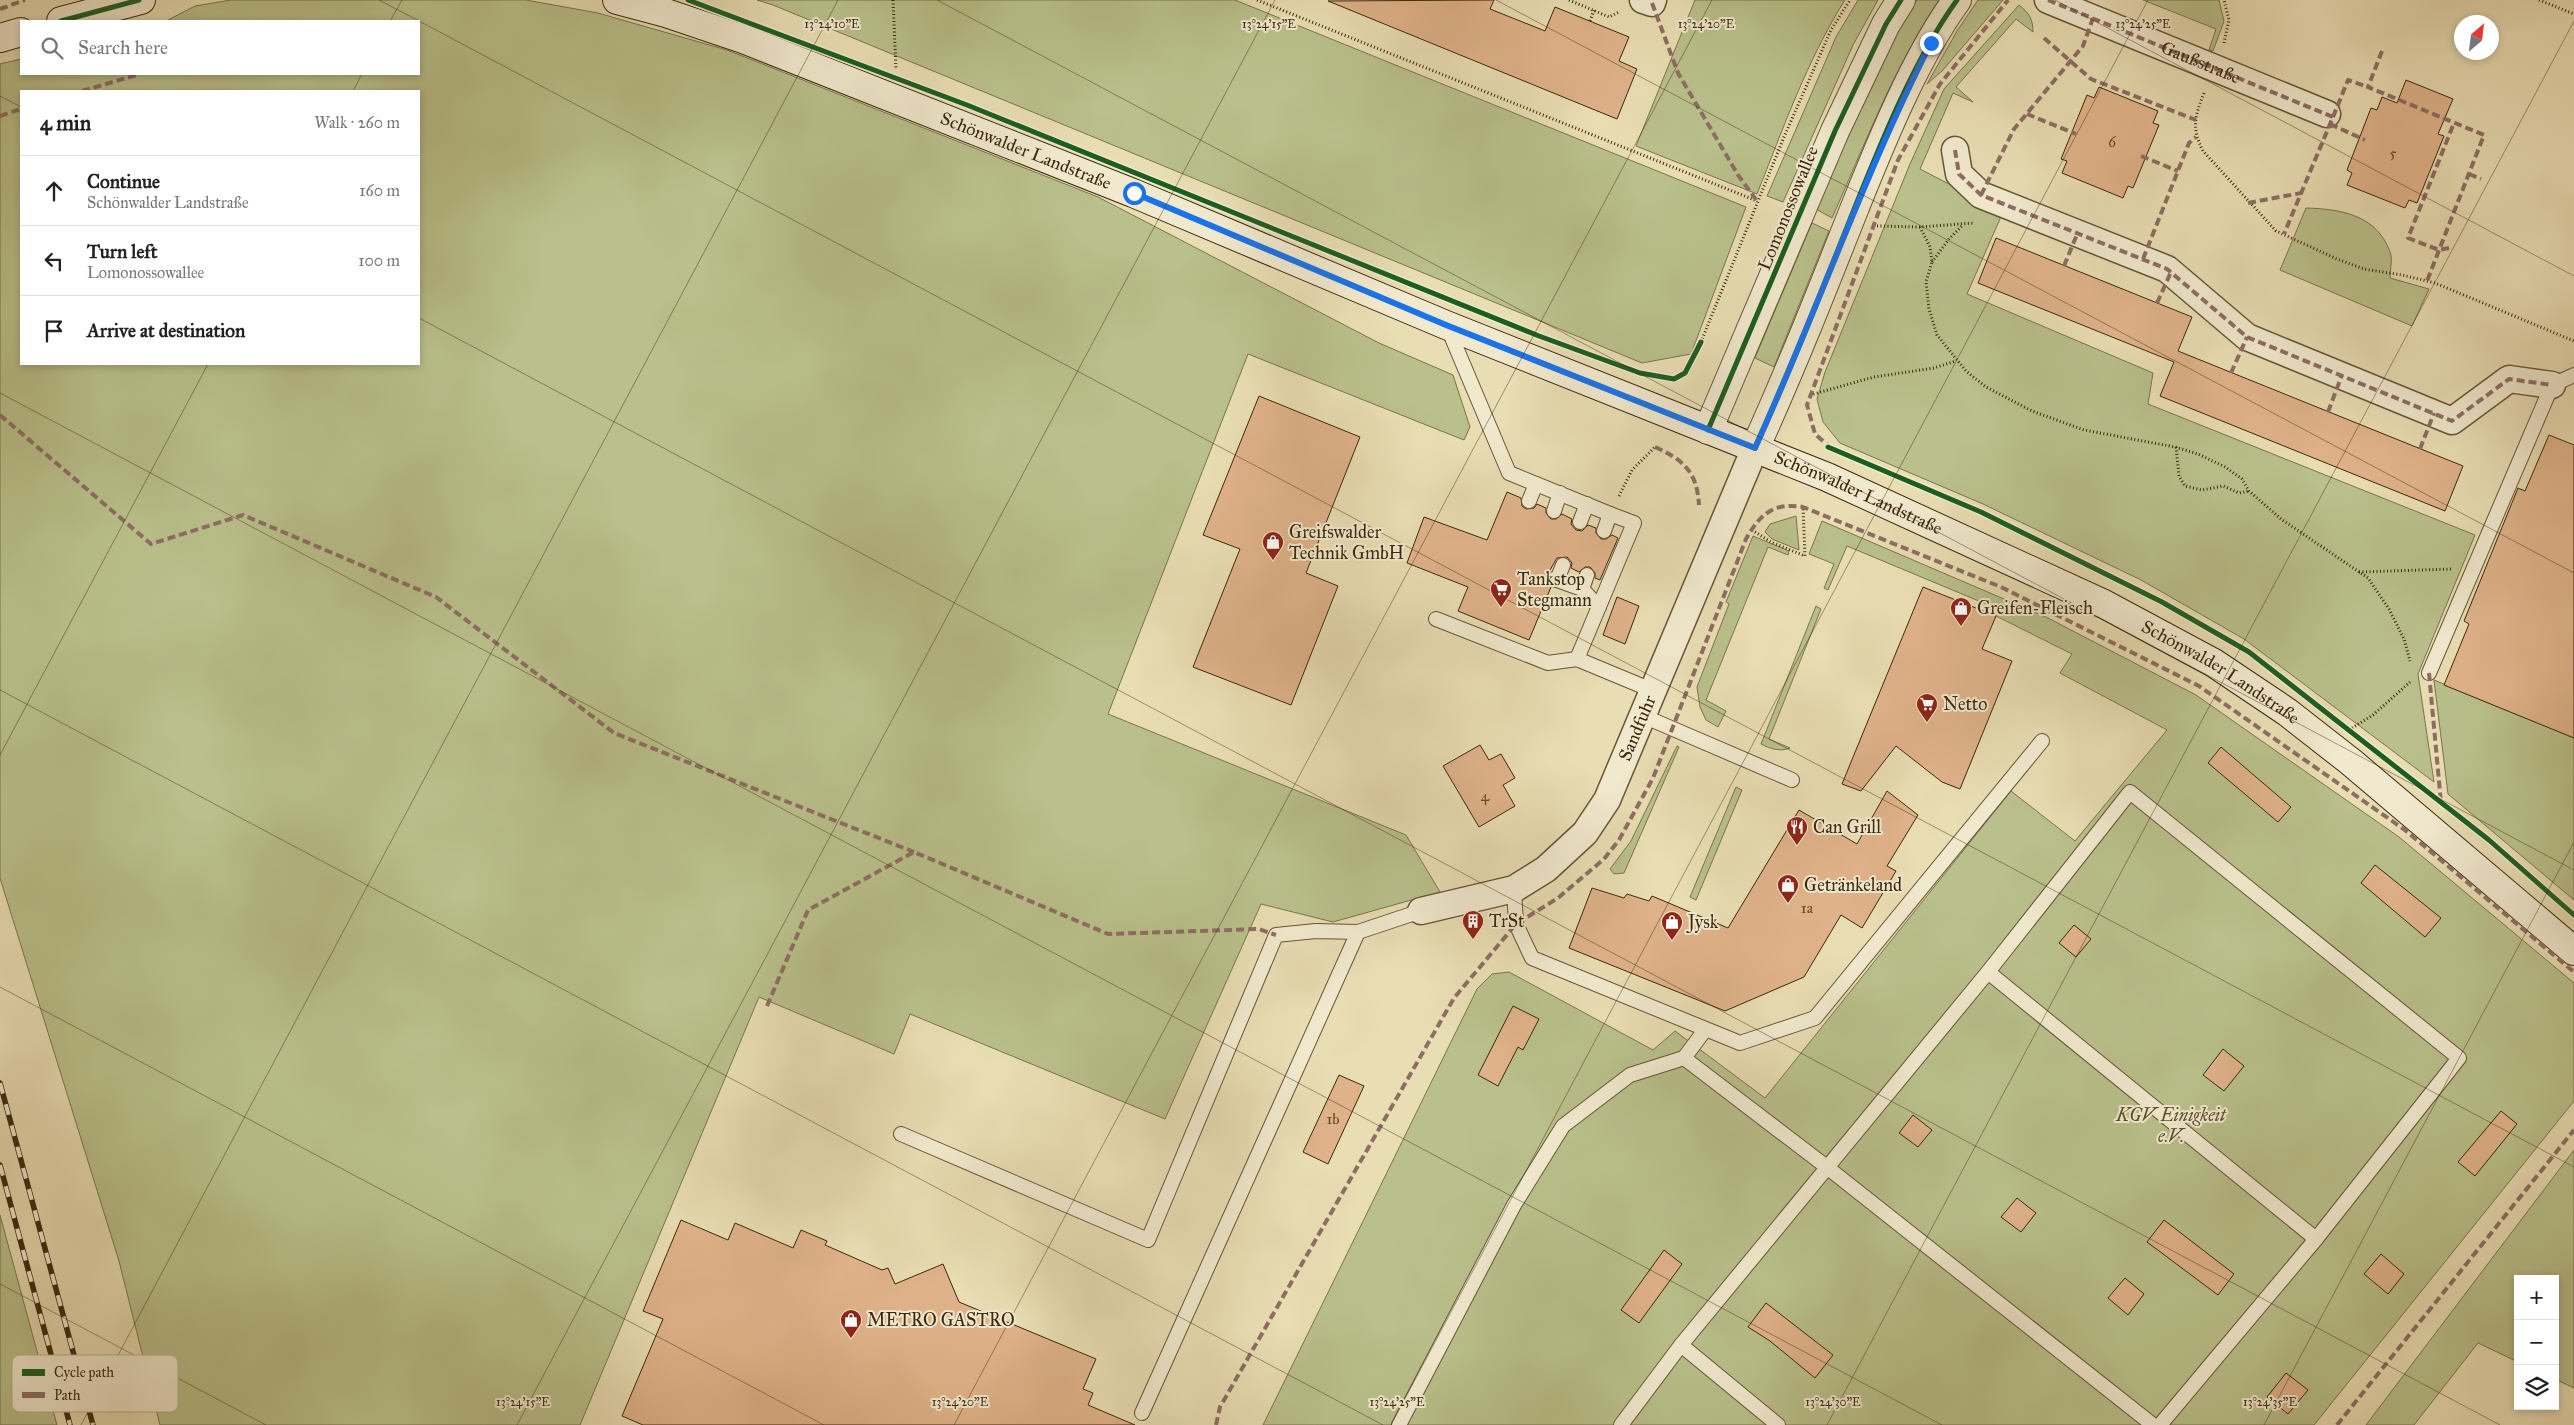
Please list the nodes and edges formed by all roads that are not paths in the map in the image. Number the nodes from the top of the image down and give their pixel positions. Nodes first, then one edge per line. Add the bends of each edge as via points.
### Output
1 (140, 0) edge
2 (617, 0) edge
3 (1643, 0) edge
4 (1653, 0) edge
5 (1901, 0) edge
6 (1957, 0) edge
7 (2048, 0) edge
8 (72, 12) edge
9 (20, 32) edge
10 (0, 38) edge
11 (2327, 114) dead end
12 (1955, 150) dead end
13 (1446, 325) junction
14 (2563, 380) edge
15 (1708, 430) junction
16 (1755, 448) junction
17 (1536, 484) junction
18 (1560, 493) junction
19 (1530, 501) dead end
20 (1587, 504) junction
21 (1554, 511) dead end
22 (1610, 514) junction
23 (1580, 522) dead end
24 (1604, 531) dead end
25 (1563, 565) dead end
26 (1586, 575) dead end
27 (1582, 589) junction
28 (1599, 607) junction
29 (1436, 619) dead end
30 (1577, 660) junction
31 (2428, 673) dead end
32 (1654, 691) junction
33 (1643, 716) junction
34 (2042, 741) dead end
35 (1792, 780) dead end
36 (1514, 889) junction
37 (1421, 911) joint
38 (1358, 932) junction
39 (2574, 950) edge
40 (1988, 972) junction
41 (1705, 1030) junction
42 (1684, 1058) junction
43 (901, 1134) dead end
44 (1828, 1168) junction
45 (2316, 1239) junction
46 (1681, 1346) junction
47 (1142, 1413) dead end
48 (1398, 1425) edge
49 (1621, 1425) edge
50 (1778, 1425) edge
51 (2153, 1425) edge
52 (2160, 1425) edge

1 - 8 main road
2 - 13 main road, Schönwalder Landstraße via 743,39 1134,193
3 - 4 street via 1652,3
5 - 15 main road, Lomonossowallee via 1834,131
6 - 16 main road via 1931,43 1885,136
7 - 11 street, Gaußstraße
9 - 10 main road
12 - 14 street via 1959,174 1981,195 2167,269 2247,337 2452,421 2509,379
13 - 15 main road, Schönwalder Landstraße
13 - 17 lane via 1509,473
14 - 31 lane
15 - 16 main road, Schönwalder Landstraße
16 - 32 street, Sandfuhr
16 - 39 main road, Schönwalder Landstraße via 1886,503 2104,604 2214,663 2287,712 2351,762
17 - 18 lane
17 - 19 lane
18 - 20 lane
18 - 21 lane
20 - 22 lane
20 - 23 lane
22 - 24 lane
22 - 28 lane via 1634,523
25 - 27 lane via 1556,579
26 - 27 lane
27 - 28 lane
28 - 30 lane
29 - 30 lane via 1548,663
30 - 32 lane
32 - 33 street, Sandfuhr
33 - 35 lane
33 - 36 street, Sandfuhr via 1607,800 1585,833 1546,869
34 - 41 lane via 1815,1018 1740,1043
36 - 37 street, Sandfuhr
36 - 41 lane via 1516,924 1532,958
37 - 38 lane
38 - 43 lane via 1316,931 1276,935 1148,1240
38 - 47 lane
40 - 44 lane
40 - 45 lane
40 - 45 lane via 2130,792 2451,1051 2459,1058
41 - 42 lane
42 - 44 lane
42 - 48 lane via 1630,1075 1562,1126 1514,1205
44 - 46 lane
44 - 51 lane
45 - 52 lane
46 - 49 lane
46 - 50 lane

